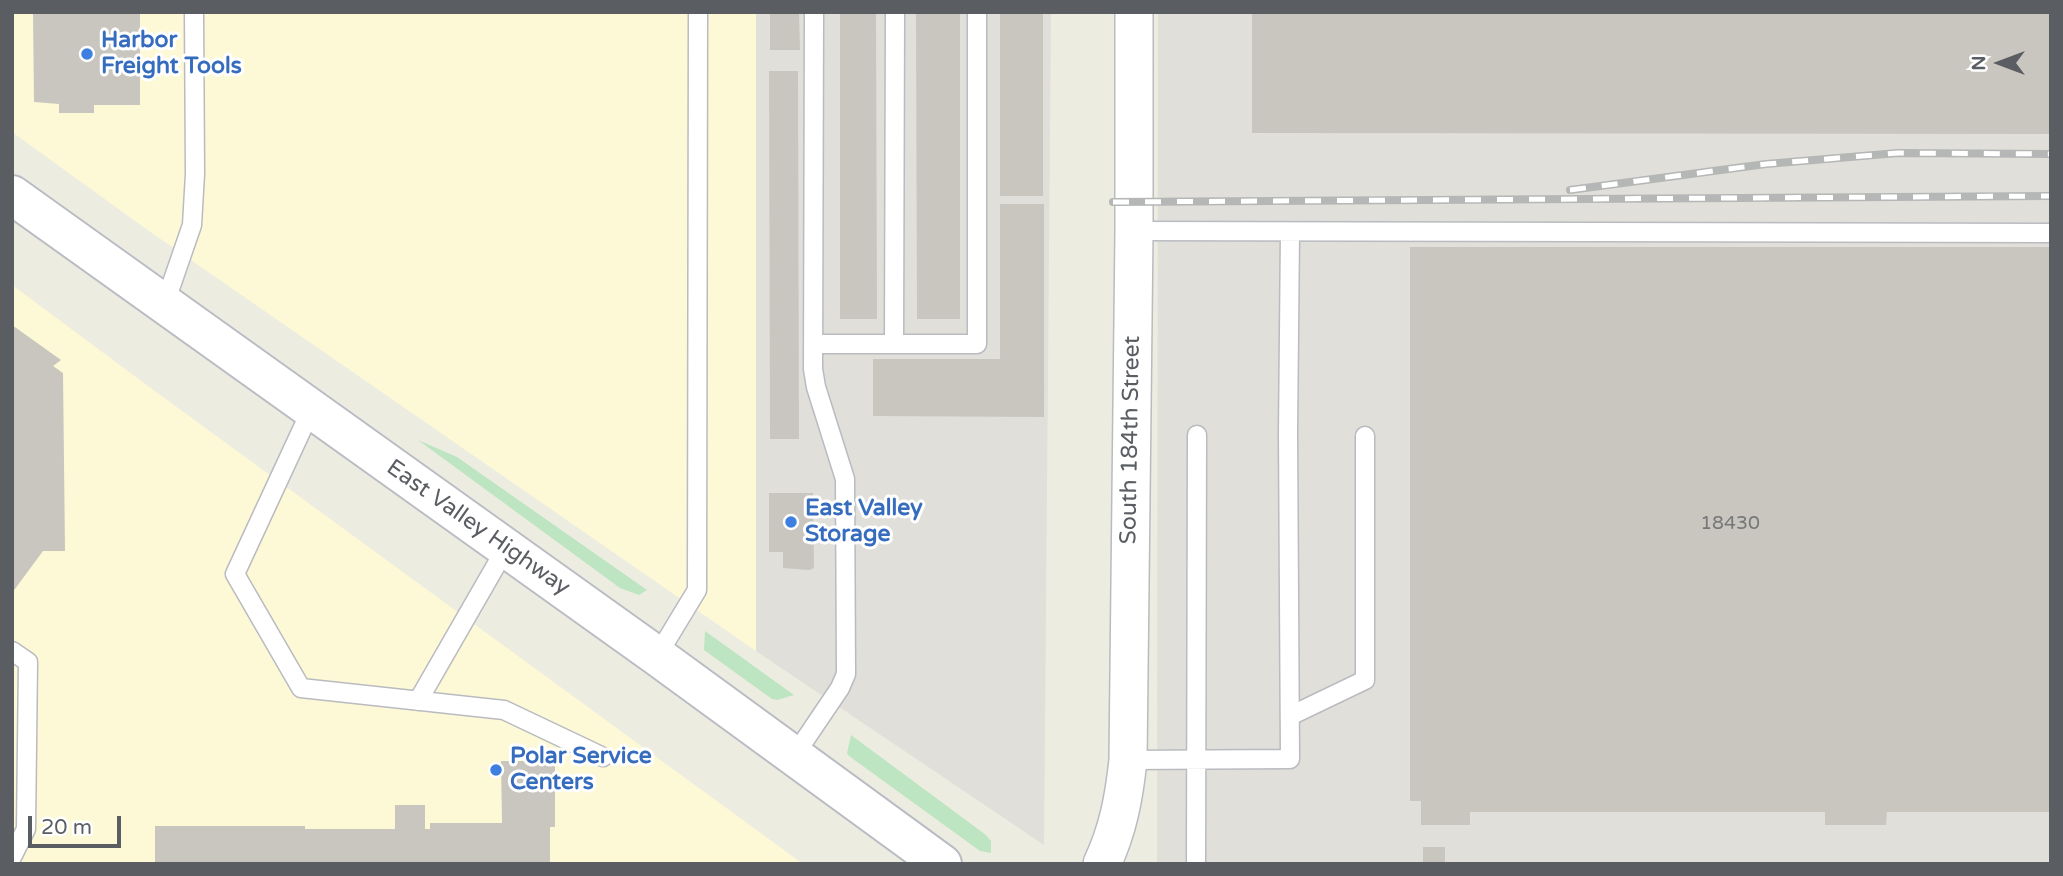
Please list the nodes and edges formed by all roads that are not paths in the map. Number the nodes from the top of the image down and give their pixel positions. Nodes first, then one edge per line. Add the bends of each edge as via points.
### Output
1 (194, 12) edge
2 (698, 12) edge
3 (814, 12) edge
4 (895, 12) edge
5 (977, 12) edge
6 (1134, 12) edge
7 (12, 195) edge
8 (1134, 231) junction
9 (1290, 232) junction
10 (2051, 233) edge
11 (164, 306) junction
12 (813, 344) junction
13 (894, 344) junction
14 (311, 410) junction
15 (1196, 436) dead end
16 (1365, 436) dead end
17 (506, 548) junction
18 (12, 651) edge
19 (657, 656) junction
20 (418, 701) junction
21 (1290, 716) junction
22 (794, 756) junction
23 (603, 757) dead end
24 (1196, 759) junction
25 (1128, 760) junction
26 (12, 857) edge
27 (942, 864) edge
28 (1102, 864) edge
29 (1196, 864) edge

1 - 11 lane via 192,225
2 - 19 lane via 697,590
3 - 12 lane
4 - 13 lane
5 - 13 lane via 977,344
6 - 8 street, South 184th Street
7 - 11 main road, East Valley Highway
8 - 9 lane
8 - 25 street, South 184th Street
9 - 10 lane
9 - 21 lane
11 - 14 main road, East Valley Highway
12 - 13 lane
12 - 22 lane via 816,387 845,480 846,674
14 - 17 main road, East Valley Highway
14 - 20 lane via 235,574 301,688
15 - 24 lane
16 - 21 lane via 1365,680
17 - 19 main road, East Valley Highway
17 - 20 lane
18 - 26 lane via 28,662 26,829
19 - 22 main road, East Valley Highway
20 - 23 lane via 504,710
21 - 24 lane via 1290,759
22 - 27 main road, East Valley Highway
24 - 25 lane
24 - 29 lane
25 - 28 street, South 184th Street via 1115,836

